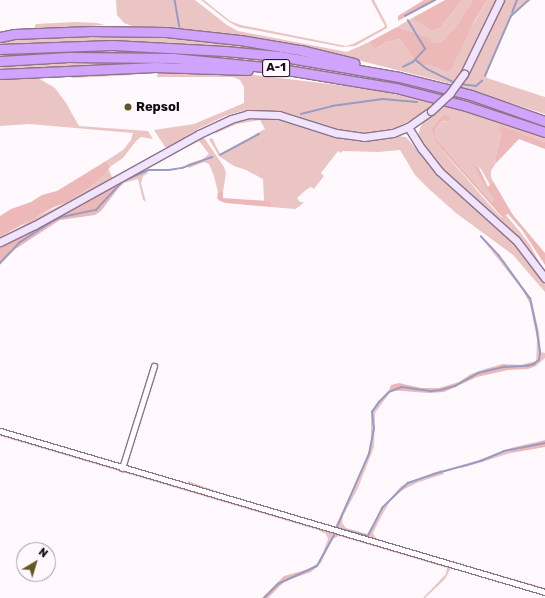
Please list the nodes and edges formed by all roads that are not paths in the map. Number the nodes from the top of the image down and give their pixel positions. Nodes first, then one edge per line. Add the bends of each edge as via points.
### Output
1 (500, 0) edge
2 (0, 37) edge
3 (0, 49) edge
4 (0, 61) edge
5 (314, 73) junction
6 (0, 74) edge
7 (399, 77) junction
8 (545, 120) edge
9 (408, 126) junction
10 (545, 132) edge
11 (0, 242) edge
12 (545, 278) edge
13 (154, 366) dead end
14 (0, 431) edge
15 (122, 468) junction
16 (545, 592) edge

1 - 9 street, bridge via 464,74 450,93 431,111
2 - 7 highway via 14,34 91,31 166,32 300,50 372,67
3 - 7 highway, A-1 via 112,45 225,51 320,62
4 - 5 highway, A-1 via 68,57 173,58
5 - 6 highway via 154,67
5 - 10 highway, A-1 via 452,102
7 - 8 highway, A-1 via 471,95
9 - 11 street via 386,135 364,137 336,133 279,115 264,113 235,117
9 - 12 street via 439,171 516,240
13 - 15 street
14 - 15 street
15 - 16 street

